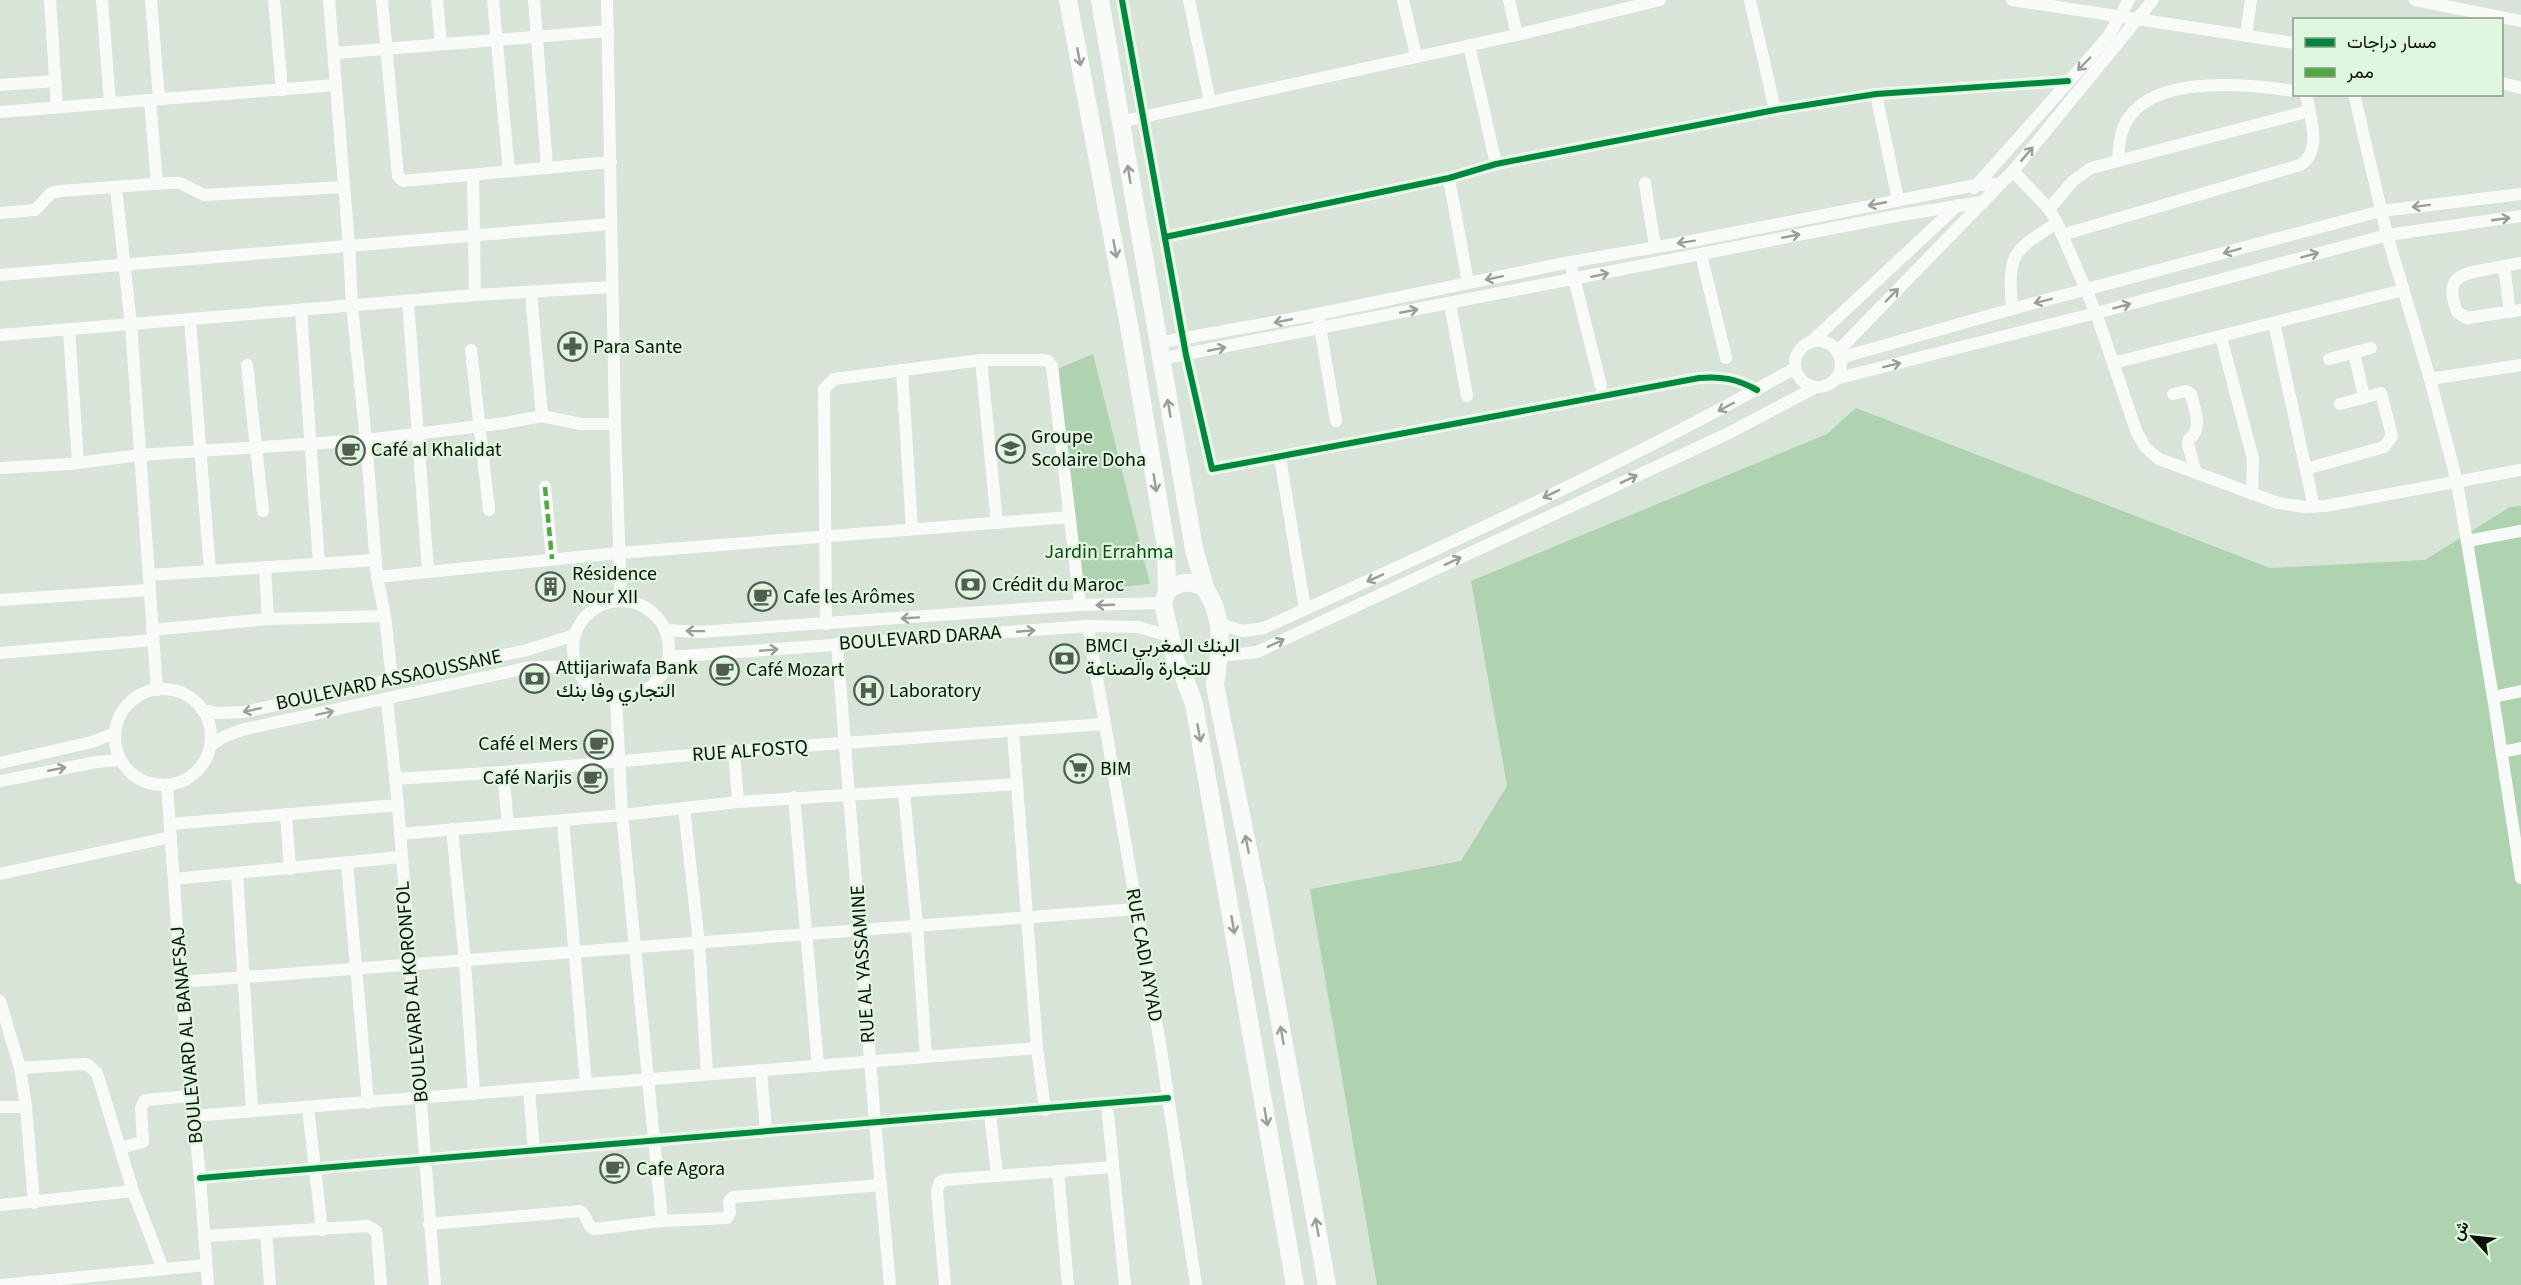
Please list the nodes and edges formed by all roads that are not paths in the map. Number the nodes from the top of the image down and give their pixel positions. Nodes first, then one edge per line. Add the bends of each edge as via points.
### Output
1 (50, 0) edge
2 (102, 0) edge
3 (151, 0) edge
4 (274, 0) edge
5 (329, 0) edge
6 (382, 0) edge
7 (437, 0) edge
8 (493, 0) edge
9 (534, 0) edge
10 (607, 0) edge
11 (1068, 0) edge
12 (1100, 0) edge
13 (1122, 0) edge
14 (1189, 0) edge
15 (1403, 0) edge
16 (1509, 0) edge
17 (1660, 0) edge
18 (1750, 0) edge
19 (2012, 0) edge
20 (2129, 0) edge
21 (2153, 0) edge
22 (2251, 0) edge
23 (2415, 0) edge
24 (1616, 5) edge
25 (2449, 9) edge
26 (2119, 18) junction
27 (2138, 20) junction
28 (2521, 21) edge
29 (608, 31) junction
30 (1517, 35) junction
31 (537, 36) junction
32 (2246, 36) junction
33 (496, 39) junction
34 (2293, 43) edge
35 (441, 45) junction
36 (1469, 45) junction
37 (386, 50) junction
38 (334, 53) junction
39 (1416, 56) junction
40 (55, 81) junction
41 (2068, 81) junction
42 (2503, 83) edge
43 (0, 85) edge
44 (336, 85) junction
45 (2521, 88) edge
46 (282, 90) junction
47 (2293, 92) edge
48 (1876, 94) junction
49 (2306, 96) edge
50 (2354, 96) edge
51 (155, 99) junction
52 (1210, 102) junction
53 (110, 103) junction
54 (57, 108) junction
55 (1775, 110) junction
56 (2309, 111) junction
57 (0, 112) edge
58 (1143, 116) junction
59 (1120, 122) junction
60 (2118, 160) junction
61 (611, 162) junction
62 (1496, 164) junction
63 (547, 167) junction
64 (509, 171) junction
65 (2013, 171) junction
66 (473, 175) junction
67 (1449, 178) junction
68 (1645, 183) dead end
69 (157, 184) junction
70 (1999, 184) junction
71 (1976, 185) junction
72 (344, 187) junction
73 (116, 188) junction
74 (2521, 194) edge
75 (1898, 200) junction
76 (1982, 202) junction
77 (1958, 205) junction
78 (2049, 209) junction
79 (2381, 211) junction
80 (0, 213) edge
81 (2521, 216) edge
82 (611, 224) junction
83 (2060, 229) junction
84 (475, 235) junction
85 (2387, 235) junction
86 (1165, 237) junction
87 (349, 246) junction
88 (1655, 247) junction
89 (1701, 254) junction
90 (1570, 262) junction
91 (2521, 263) edge
92 (124, 265) junction
93 (2504, 266) junction
94 (0, 275) edge
95 (1574, 280) junction
96 (1468, 283) junction
97 (611, 287) junction
98 (2086, 290) junction
99 (2403, 290) junction
100 (531, 292) junction
101 (475, 295) junction
102 (408, 301) junction
103 (1450, 303) junction
104 (351, 306) junction
105 (2012, 309) junction
106 (301, 310) junction
107 (2516, 311) edge
108 (2096, 313) junction
109 (1318, 314) junction
110 (190, 320) junction
111 (2274, 323) junction
112 (131, 325) junction
113 (1321, 329) junction
114 (69, 330) junction
115 (0, 335) edge
116 (2221, 337) junction
117 (1184, 339) junction
118 (1810, 343) junction
119 (2371, 348) dead end
120 (471, 351) dead end
121 (1159, 351) junction
122 (2354, 352) junction
123 (1186, 355) junction
124 (1838, 355) junction
125 (1726, 358) dead end
126 (2329, 359) dead end
127 (981, 360) junction
128 (2113, 363) junction
129 (248, 364) dead end
130 (2521, 365) edge
131 (1795, 368) junction
132 (902, 370) junction
133 (1835, 379) junction
134 (2430, 379) junction
135 (1601, 386) dead end
136 (1816, 387) junction
137 (1757, 390) junction
138 (2173, 394) dead end
139 (1467, 396) dead end
140 (2364, 396) junction
141 (2340, 404) dead end
142 (542, 416) junction
143 (1336, 421) dead end
144 (615, 424) junction
145 (478, 426) junction
146 (417, 435) junction
147 (366, 440) junction
148 (311, 444) junction
149 (256, 447) junction
150 (201, 451) junction
151 (140, 455) junction
152 (1280, 457) junction
153 (78, 463) junction
154 (0, 468) edge
155 (2306, 469) junction
156 (2521, 470) edge
157 (2196, 473) junction
158 (2457, 482) junction
159 (545, 487) dead end
160 (2252, 494) junction
161 (2314, 507) junction
162 (489, 510) dead end
163 (263, 511) dead end
164 (1069, 517) junction
165 (997, 523) junction
166 (912, 529) junction
167 (2521, 531) edge
168 (825, 536) junction
169 (2467, 541) junction
170 (619, 553) junction
171 (552, 559) junction
172 (375, 560) junction
173 (319, 564) junction
174 (265, 567) junction
175 (210, 571) junction
176 (428, 572) junction
177 (149, 575) junction
178 (377, 577) junction
179 (1205, 588) junction
180 (149, 590) junction
181 (1165, 597) junction
182 (0, 600) edge
183 (621, 601) junction
184 (1080, 605) junction
185 (1305, 609) junction
186 (385, 616) junction
187 (268, 619) junction
188 (826, 624) junction
189 (1219, 624) junction
190 (1088, 626) junction
191 (665, 630) junction
192 (152, 635) junction
193 (575, 635) junction
194 (1170, 636) junction
195 (837, 644) junction
196 (0, 653) edge
197 (1219, 656) junction
198 (669, 657) junction
199 (576, 667) junction
200 (1215, 675) junction
201 (1184, 677) junction
202 (392, 680) junction
203 (157, 690) junction
204 (2521, 691) edge
205 (616, 697) junction
206 (2493, 697) junction
207 (387, 700) junction
208 (202, 710) junction
209 (1104, 724) junction
210 (1013, 732) junction
211 (115, 733) junction
212 (845, 744) junction
213 (210, 746) junction
214 (2521, 748) edge
215 (734, 751) junction
216 (2502, 752) junction
217 (120, 760) junction
218 (620, 762) junction
219 (0, 763) edge
220 (503, 772) junction
221 (395, 779) junction
222 (0, 781) edge
223 (1017, 784) junction
224 (167, 785) junction
225 (904, 793) junction
226 (849, 795) junction
227 (794, 797) junction
228 (738, 802) junction
229 (398, 805) junction
230 (684, 808) junction
231 (286, 814) junction
232 (622, 815) junction
233 (563, 820) junction
234 (508, 824) junction
235 (452, 829) junction
236 (171, 830) junction
237 (400, 834) junction
238 (2519, 854) edge
239 (401, 857) junction
240 (347, 864) junction
241 (290, 869) junction
242 (237, 873) junction
243 (0, 874) edge
244 (2521, 878) edge
245 (174, 879) junction
246 (1136, 909) junction
247 (1028, 917) junction
248 (917, 926) junction
249 (861, 930) junction
250 (806, 934) junction
251 (699, 943) junction
252 (636, 948) junction
253 (575, 953) junction
254 (465, 962) junction
255 (409, 966) junction
256 (356, 970) junction
257 (244, 977) junction
258 (181, 982) junction
259 (0, 1001) edge
260 (5, 1038) edge
261 (1038, 1048) junction
262 (926, 1057) junction
263 (870, 1062) junction
264 (818, 1066) junction
265 (20, 1068) junction
266 (761, 1071) junction
267 (707, 1074) junction
268 (649, 1079) junction
269 (585, 1084) junction
270 (529, 1089) junction
271 (474, 1094) junction
272 (191, 1096) junction
273 (420, 1098) junction
274 (1168, 1098) junction
275 (368, 1103) junction
276 (1107, 1104) junction
277 (0, 1107) edge
278 (27, 1107) junction
279 (308, 1108) junction
280 (252, 1110) junction
281 (1045, 1110) junction
282 (990, 1114) junction
283 (193, 1116) junction
284 (875, 1122) junction
285 (766, 1131) junction
286 (655, 1141) junction
287 (120, 1148) junction
288 (534, 1151) junction
289 (426, 1160) junction
290 (1113, 1167) junction
291 (316, 1169) junction
292 (1059, 1171) junction
293 (997, 1176) junction
294 (200, 1178) junction
295 (881, 1185) junction
296 (133, 1191) junction
297 (34, 1203) junction
298 (0, 1205) edge
299 (662, 1221) junction
300 (429, 1224) junction
301 (322, 1230) junction
302 (266, 1232) junction
303 (205, 1236) junction
304 (206, 1265) junction
305 (163, 1269) junction
306 (49, 1283) edge
307 (0, 1285) edge
308 (208, 1285) edge
309 (270, 1285) edge
310 (381, 1285) edge
311 (435, 1285) edge
312 (891, 1285) edge
313 (945, 1285) edge
314 (1068, 1285) edge
315 (1125, 1285) edge
316 (1196, 1285) edge
317 (1295, 1285) edge
318 (1327, 1285) edge

1 - 40 street
2 - 53 street
3 - 51 street
4 - 46 street
5 - 38 street
6 - 37 street
7 - 35 street
8 - 33 street
9 - 31 street
10 - 29 street
11 -> 181 main road via 1166,546
12 - 59 main road
13 - 58 street
14 - 52 street
15 - 39 street
16 - 30 street
17 - 24 street
18 - 55 street
19 - 26 street
20 - 26 street
21 - 27 street
22 - 32 street
23 - 25 street
24 - 30 street
25 - 28 street
26 - 27 street
26 -> 41 street
27 - 32 street
65 -> 27 street
29 - 31 street
29 - 61 street
30 - 36 street
31 - 33 street
31 - 63 street
32 - 34 street
33 - 35 street
33 - 64 street
35 - 37 street
36 - 39 street
36 - 62 street
37 - 38 street
37 - 66 street via 398,176 403,181
38 - 44 street
39 - 52 street
40 - 43 street
40 - 54 street
41 - 48 street
41 - 71 street
42 - 45 street
44 - 46 street
44 - 72 street
46 - 51 street
47 - 60 street via 2210,86 2152,98 2129,116 2122,129
48 - 55 street
48 - 75 street
49 - 56 street
50 - 79 street
51 - 53 street
51 - 69 street
52 - 58 street
53 - 54 street
54 - 57 street
55 - 62 street
56 - 60 street
56 - 83 street via 2313,147 2300,165
58 - 59 street
58 - 86 street
121 -> 59 main road
60 - 78 street via 2084,171
61 - 63 street
61 - 82 street
62 - 67 street
63 - 64 street
64 - 66 street
65 - 70 street
65 - 78 street
66 - 84 street
67 - 86 street
67 - 96 street
68 - 88 street
69 - 72 street via 180,183 204,195
69 - 73 street
70 - 71 street
70 - 76 street
71 - 75 street
71 - 77 street
72 - 87 street
73 - 80 street via 60,191 51,193 35,210
73 - 92 street
74 -> 79 street
75 -> 88 street
76 - 77 street
124 -> 76 street
89 -> 77 street
77 - 118 street
78 - 83 street
79 - 85 street
79 -> 98 street
85 -> 81 street
82 - 84 street
82 - 97 street
83 - 98 street
83 - 105 street via 2027,242 2014,256 2009,276
84 - 87 street
84 - 101 street
85 - 99 street
108 -> 85 street
86 - 117 street
87 - 92 street
87 - 104 street
88 - 90 street
95 -> 89 street
89 - 125 street
90 - 95 street
90 -> 96 street
91 - 93 street
92 - 94 street
92 - 112 street
93 - 107 street
93 - 107 street via 2462,274 2454,281 2452,294 2457,312 2467,318
95 - 103 street
95 - 135 street
96 - 109 street
97 - 100 street
97 - 144 street
98 -> 105 street
98 - 108 street
99 - 111 street
99 - 134 street
100 - 101 street
100 - 142 street
101 - 102 street
102 - 104 street
102 - 146 street
113 -> 103 street
103 - 139 street
104 - 106 street
104 - 147 street
105 - 124 street
106 - 110 street
106 - 148 street
108 - 128 street
133 -> 108 street
109 - 113 street
109 -> 117 street
110 - 112 street
110 - 150 street
111 - 116 street
111 - 155 street
112 - 114 street
112 - 151 street
123 -> 113 street
113 - 143 street
114 - 115 street
114 - 153 street
116 - 128 street
116 - 160 street via 2253,459
117 - 121 street
117 - 123 street
118 - 124 street via 1826,343
118 - 131 street via 1798,353
119 - 122 street
120 - 145 street
121 - 123 street
179 -> 121 main road via 1194,549
122 - 126 street
122 - 140 street
123 - 152 street via 1212,469
124 - 133 street via 1839,373
127 - 132 street
127 - 164 street via 1041,360 1052,366
127 - 165 street
128 - 157 street via 2134,427 2145,447 2159,459
129 - 149 street
130 - 134 street
131 - 136 street via 1803,382
131 - 137 street
132 - 166 street
132 - 168 street via 834,379 824,388
133 - 136 street
134 - 158 street
197 -> 136 street via 1257,652 1729,433
137 - 152 street via 1738,379 1699,378
137 -> 185 street via 1635,454
138 - 157 street via 2191,394 2198,427 2188,444
140 - 141 street
140 - 155 street via 2377,393 2383,398 2392,436 2389,443
142 - 144 street via 581,424
142 - 145 street
144 - 170 street
145 - 146 street
145 - 162 street
146 - 147 street
146 - 176 street
147 - 148 street
147 - 172 street
148 - 149 street
148 - 173 street
149 - 150 street
149 - 163 street
150 - 151 street
150 - 175 street
151 - 153 street
151 - 177 street
152 - 185 street
153 - 154 street
155 - 161 street
156 - 158 street
157 - 160 street
158 - 161 street
158 - 169 street
159 - 171 street
160 - 161 street via 2286,505
164 - 165 street
164 - 184 street
165 - 166 street
166 - 168 street
167 - 169 street
168 - 170 street
168 - 188 street
169 - 206 street
170 - 171 street
170 - 183 street
171 - 176 street
172 - 173 street
172 - 178 street
173 - 174 street
174 - 175 street
174 - 187 street
175 - 177 street
176 - 178 street
177 - 180 street
178 - 186 street
179 - 181 main road via 1187,582 1174,586
179 - 189 main road
180 - 182 street
180 - 192 street
181 -> 184 street, BOULEVARD DARAA
181 - 194 main road
183 - 191 street via 648,609
183 - 193 street via 592,610
184 -> 188 street, BOULEVARD DARAA
185 - 189 street via 1250,631
186 - 187 street
186 - 202 street
187 - 192 street
188 -> 191 street, BOULEVARD DARAA via 699,632
189 - 197 main road
190 - 194 street, BOULEVARD DARAA via 1138,627
195 -> 190 street, BOULEVARD DARAA
190 - 209 street, RUE CADI AYYAD
191 - 198 street
192 - 196 street
192 - 203 street
193 - 199 street
193 - 202 street, BOULEVARD ASSAOUSSANE via 527,650
194 - 201 main road via 1176,663
198 -> 195 street, BOULEVARD DARAA
195 - 212 street, RUE AL YASSAMINE
197 - 200 main road
198 - 205 street via 662,675 652,686 631,696
199 - 205 street via 592,688
199 - 207 street, BOULEVARD ASSAOUSSANE via 531,667
200 - 201 main road via 1199,686
318 -> 200 main road
201 -> 317 main road via 1194,704
202 -> 208 street, BOULEVARD ASSAOUSSANE via 244,712
203 - 208 street via 182,694
203 - 211 street via 130,703
204 - 206 street
205 - 218 street
206 - 216 street
213 -> 207 street, BOULEVARD ASSAOUSSANE via 245,729
207 - 221 street, BOULEVARD ALKORONFOL
208 - 213 street via 209,726
209 - 210 street, RUE ALFOSTQ
209 - 246 street, RUE CADI AYYAD
210 - 212 street, RUE ALFOSTQ
210 - 223 street
211 - 217 street
211 - 219 street
212 - 215 street, RUE ALFOSTQ
212 - 226 street, RUE AL YASSAMINE
213 - 224 street via 195,773
214 - 216 street
215 - 218 street, RUE ALFOSTQ
215 - 228 street
216 - 238 street
222 -> 217 street
217 - 224 street via 135,777
218 - 220 street, RUE ALFOSTQ
218 - 232 street
220 - 221 street, RUE ALFOSTQ
220 - 234 street
221 - 229 street, BOULEVARD ALKORONFOL
223 - 225 street
223 - 247 street
224 - 236 street, BOULEVARD AL BANAFSAJ
225 - 226 street
225 - 248 street
226 - 227 street
226 - 249 street, RUE AL YASSAMINE
227 - 228 street
227 - 250 street
228 - 230 street
229 - 231 street
229 - 237 street, BOULEVARD ALKORONFOL
230 - 232 street
230 - 251 street
231 - 236 street
231 - 241 street
232 - 233 street
232 - 252 street
233 - 234 street
233 - 253 street
234 - 235 street
235 - 237 street
235 - 254 street
236 - 243 street
236 - 245 street, BOULEVARD AL BANAFSAJ
237 - 239 street, BOULEVARD ALKORONFOL
238 - 244 street
239 - 240 street
239 - 255 street, BOULEVARD ALKORONFOL
240 - 241 street
240 - 256 street
241 - 242 street
242 - 245 street
242 - 257 street
245 - 258 street, BOULEVARD AL BANAFSAJ
246 - 247 street
246 - 274 street, RUE CADI AYYAD
247 - 248 street
247 - 261 street
248 - 249 street
248 - 262 street
249 - 250 street
249 - 263 street, RUE AL YASSAMINE
250 - 251 street
250 - 264 street
251 - 252 street
251 - 267 street
252 - 253 street
252 - 268 street
253 - 254 street
253 - 269 street
254 - 255 street
254 - 271 street
255 - 256 street
255 - 273 street, BOULEVARD ALKORONFOL
256 - 257 street
256 - 275 street
257 - 258 street
257 - 280 street
258 - 272 street, BOULEVARD AL BANAFSAJ
259 - 260 street
260 - 265 street
261 - 262 street
261 - 281 street
262 - 263 street
263 - 264 street
263 - 284 street, RUE AL YASSAMINE
264 - 266 street
265 - 278 street
265 - 287 street via 83,1064 93,1068
266 - 267 street
266 - 285 street
267 - 268 street
268 - 269 street
268 - 286 street
269 - 270 street
270 - 271 street
270 - 288 street
271 - 273 street
272 - 283 street, BOULEVARD AL BANAFSAJ
272 - 287 street via 145,1100 141,1108 142,1142
273 - 275 street
273 - 289 street, BOULEVARD ALKORONFOL
274 - 276 street
274 - 316 street, RUE CADI AYYAD
275 - 279 street
276 - 281 street
276 - 290 street
277 - 278 street
278 - 297 street
279 - 280 street
279 - 291 street
280 - 283 street
281 - 282 street
282 - 284 street
282 - 293 street
283 - 294 street, BOULEVARD AL BANAFSAJ
284 - 285 street
284 - 295 street, RUE AL YASSAMINE
285 - 286 street
286 - 288 street
286 - 299 street
287 - 296 street
288 - 289 street
289 - 291 street
289 - 300 street, BOULEVARD ALKORONFOL
290 - 292 street
290 - 315 street
291 - 294 street
291 - 301 street
292 - 293 street
292 - 314 street
293 - 313 street via 944,1180 937,1186
294 - 303 street, BOULEVARD AL BANAFSAJ
295 - 299 street via 733,1197 727,1218
295 - 312 street, RUE AL YASSAMINE
296 - 297 street
296 - 305 street
297 - 298 street
299 - 300 street via 594,1229 580,1211
300 - 311 street, BOULEVARD ALKORONFOL
301 - 302 street
301 - 310 street via 372,1228 377,1236
302 - 303 street
302 - 309 street
303 - 304 street, BOULEVARD AL BANAFSAJ
304 - 305 street
304 - 308 street, BOULEVARD AL BANAFSAJ
305 - 306 street
306 - 307 street

